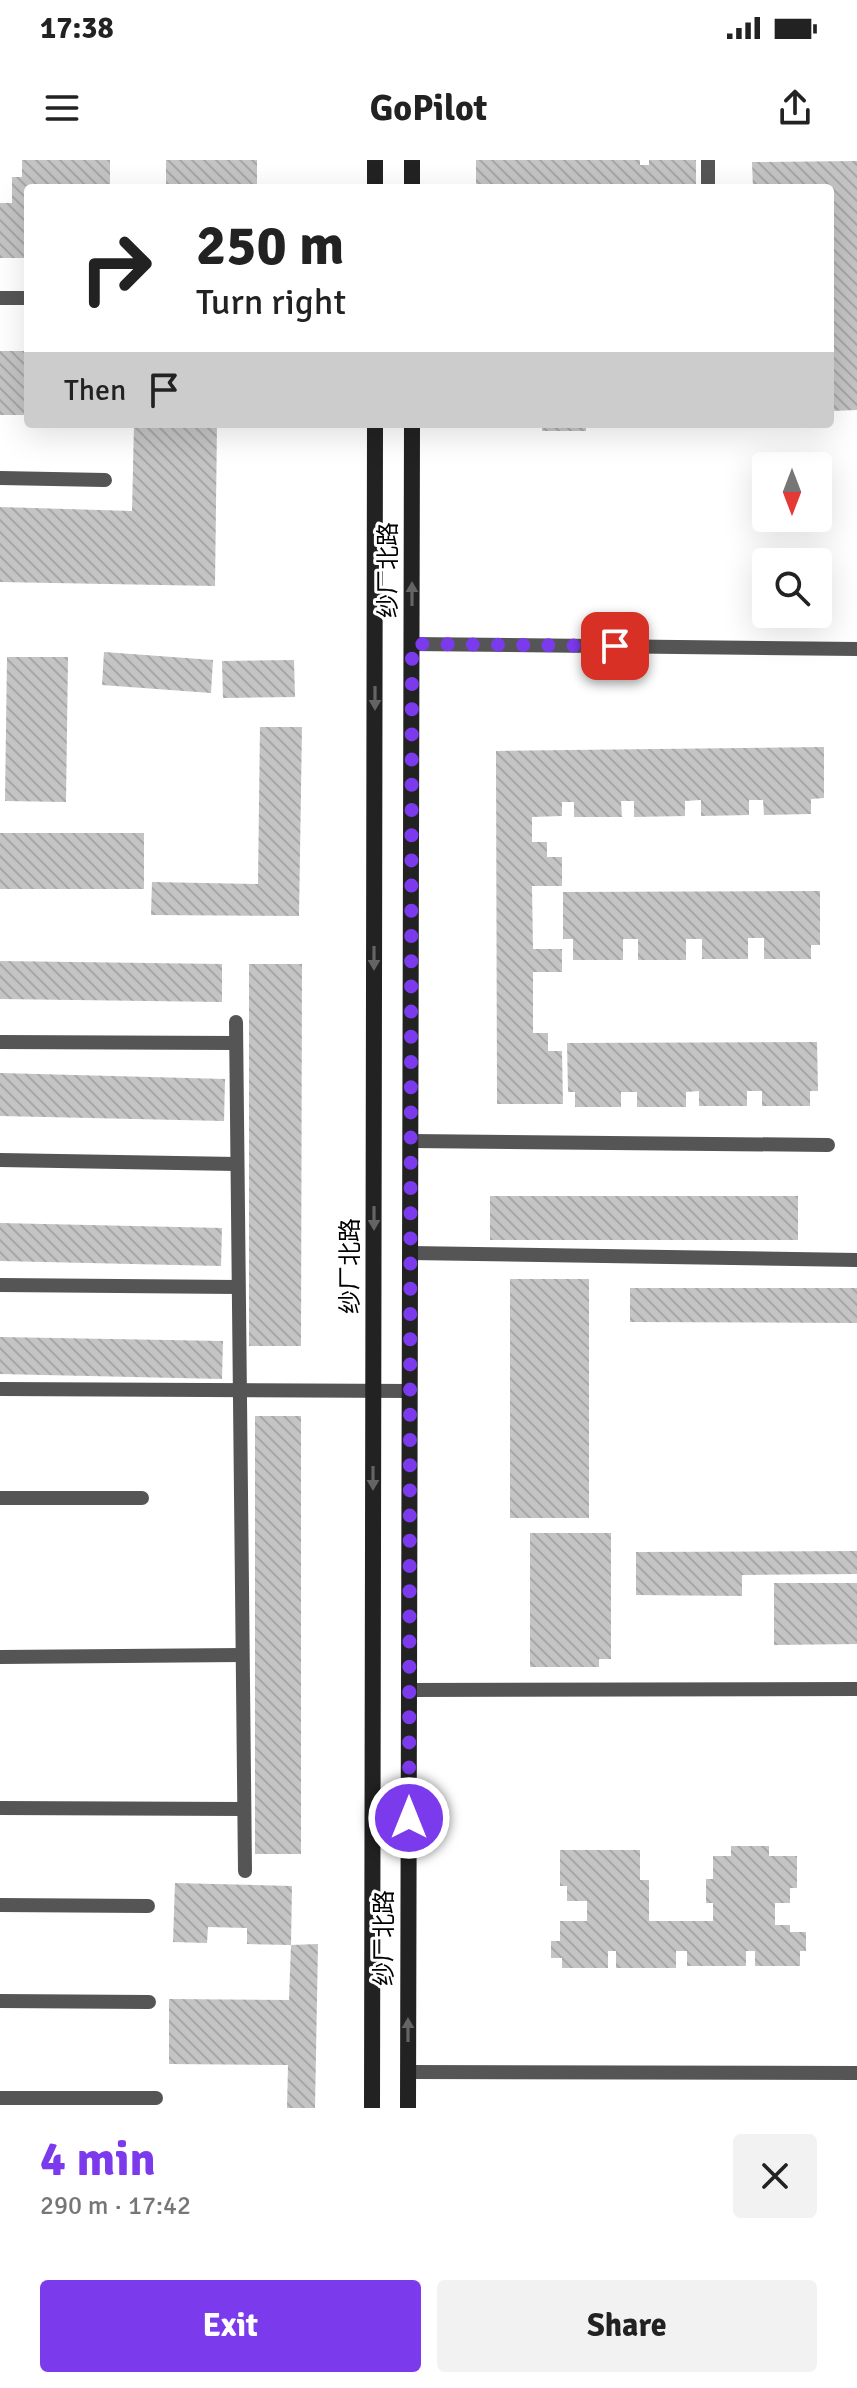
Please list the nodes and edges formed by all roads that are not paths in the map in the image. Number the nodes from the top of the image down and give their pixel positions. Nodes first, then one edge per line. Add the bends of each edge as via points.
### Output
1 (375, 160) edge
2 (412, 160) edge
3 (708, 160) edge
4 (375, 184) edge
5 (412, 184) edge
6 (708, 184) edge
7 (0, 298) edge
8 (24, 298) edge
9 (375, 428) edge
10 (412, 428) edge
11 (0, 478) edge
12 (105, 480) dead end
13 (412, 644) junction
14 (857, 649) edge
15 (236, 1022) dead end
16 (0, 1042) edge
17 (236, 1043) junction
18 (410, 1141) junction
19 (828, 1145) dead end
20 (0, 1160) edge
21 (237, 1164) junction
22 (410, 1253) junction
23 (857, 1260) edge
24 (0, 1285) edge
25 (238, 1287) junction
26 (0, 1389) edge
27 (238, 1390) junction
28 (373, 1391) junction
29 (409, 1391) junction
30 (0, 1498) edge
31 (142, 1498) dead end
32 (242, 1655) junction
33 (0, 1657) edge
34 (857, 1689) edge
35 (409, 1690) junction
36 (0, 1808) edge
37 (244, 1809) junction
38 (245, 1871) dead end
39 (0, 1905) edge
40 (148, 1906) dead end
41 (0, 2001) edge
42 (149, 2002) dead end
43 (408, 2072) junction
44 (857, 2073) edge
45 (0, 2098) edge
46 (156, 2098) dead end
47 (372, 2108) edge
48 (408, 2108) edge

1 - 4 main road
2 - 5 main road
3 - 6 lane
7 - 8 lane
9 -> 28 main road, 纱厂北路
13 -> 10 main road, 纱厂北路
11 - 12 lane
13 - 14 lane
13 - 18 main road, 纱厂北路
15 - 17 lane
16 - 17 lane
17 - 21 lane
18 - 19 lane
18 - 22 main road, 纱厂北路
20 - 21 lane
21 - 25 lane
22 - 23 lane
22 - 29 main road, 纱厂北路
24 - 25 lane
25 - 27 lane
26 - 27 lane
27 - 28 lane
27 - 32 lane
28 - 29 lane
28 -> 47 main road, 纱厂北路
29 - 35 main road, 纱厂北路
30 - 31 lane
32 - 33 lane
32 - 37 lane
34 - 35 lane
43 -> 35 main road, 纱厂北路
36 - 37 lane
37 - 38 lane
39 - 40 lane
41 - 42 lane
43 - 44 lane
43 - 48 main road, 纱厂北路
45 - 46 lane

